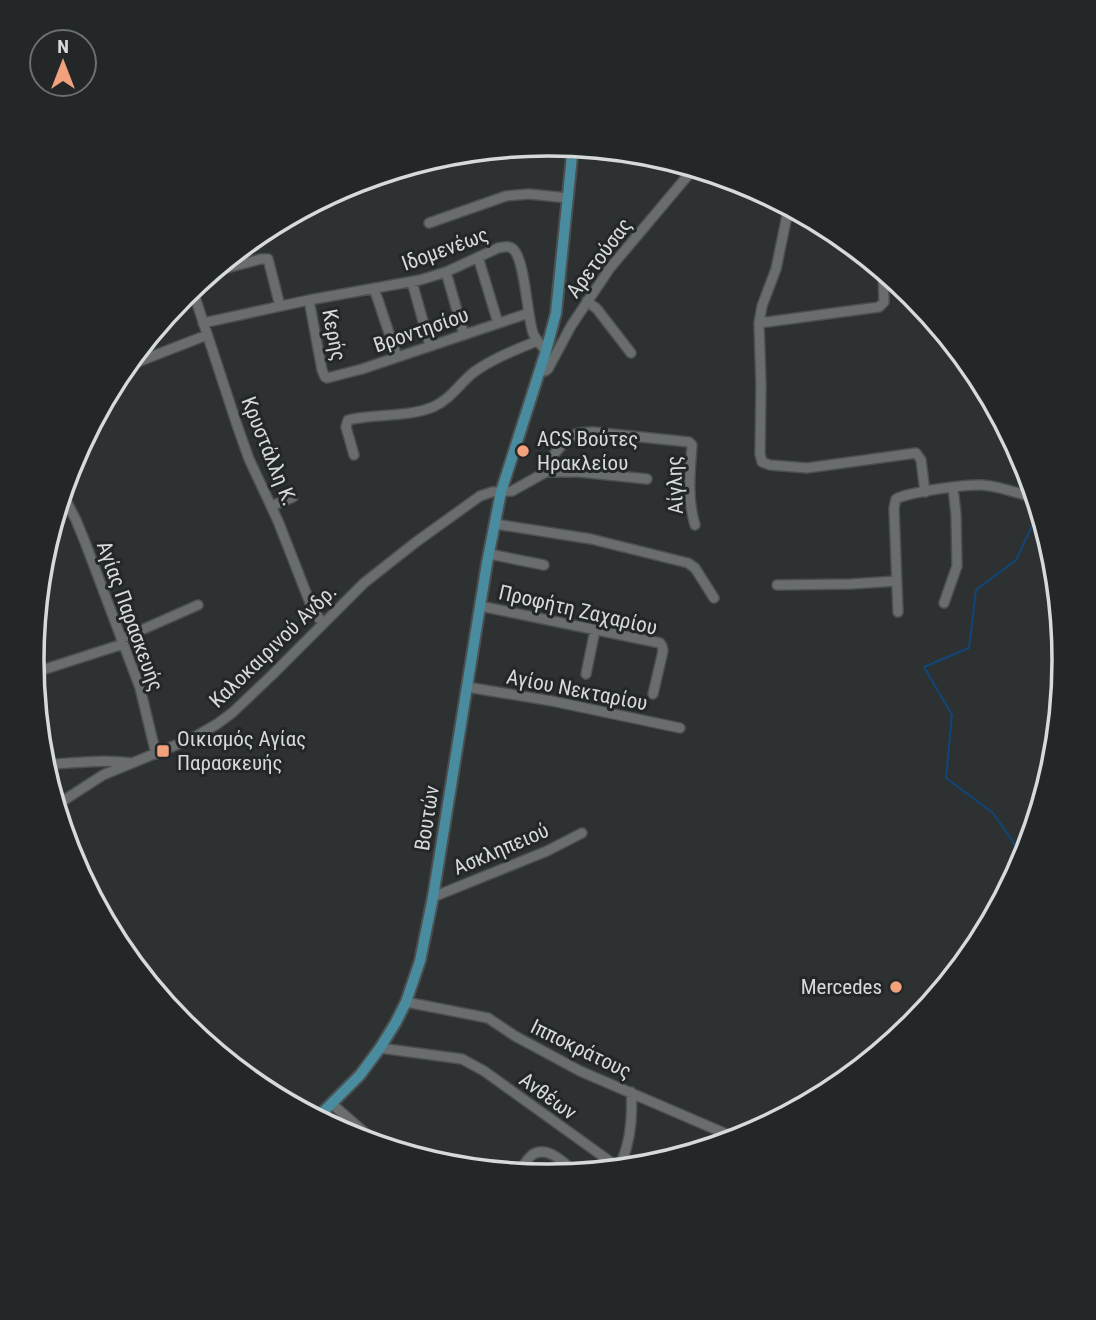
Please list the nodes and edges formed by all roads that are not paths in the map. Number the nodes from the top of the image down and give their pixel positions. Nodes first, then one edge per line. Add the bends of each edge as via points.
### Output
1 (572, 157) edge
2 (688, 176) edge
3 (568, 198) junction
4 (787, 216) edge
5 (429, 223) dead end
6 (478, 257) junction
7 (234, 266) edge
8 (446, 272) junction
9 (412, 282) junction
10 (883, 284) edge
11 (374, 288) junction
12 (195, 299) edge
13 (309, 300) junction
14 (587, 301) junction
15 (280, 306) junction
16 (528, 313) junction
17 (203, 323) junction
18 (498, 323) junction
19 (759, 323) junction
20 (464, 334) junction
21 (207, 335) junction
22 (537, 341) junction
23 (430, 346) junction
24 (546, 351) junction
25 (631, 353) dead end
26 (397, 357) junction
27 (143, 360) edge
28 (540, 371) junction
29 (325, 377) joint
30 (354, 455) dead end
31 (542, 473) junction
32 (647, 480) dead end
33 (953, 488) junction
34 (500, 492) junction
35 (925, 492) junction
36 (1024, 495) edge
37 (293, 497) dead end
38 (69, 506) edge
39 (272, 506) junction
40 (495, 524) junction
41 (695, 525) dead end
42 (489, 555) junction
43 (544, 565) dead end
44 (897, 581) junction
45 (777, 585) dead end
46 (714, 598) dead end
47 (944, 603) dead end
48 (198, 605) dead end
49 (480, 606) junction
50 (898, 612) dead end
51 (323, 624) junction
52 (594, 630) junction
53 (122, 641) junction
54 (44, 669) edge
55 (586, 674) dead end
56 (467, 687) junction
57 (653, 694) dead end
58 (680, 728) dead end
59 (156, 754) junction
60 (55, 764) edge
61 (133, 764) junction
62 (64, 800) edge
63 (582, 833) dead end
64 (433, 897) junction
65 (406, 1002) junction
66 (380, 1048) junction
67 (631, 1092) junction
68 (332, 1104) junction
69 (324, 1111) edge
70 (359, 1127) edge
71 (723, 1132) edge
72 (623, 1159) edge
73 (609, 1160) edge
74 (526, 1163) edge
75 (564, 1164) edge

1 - 3 main road, Βουτών
2 - 14 street, Αρετούσας
3 - 5 street via 506,196
3 - 24 main road, Βουτών via 558,300
4 - 19 street
6 - 8 street, Ιδομενέως
6 - 16 street, Ιδομενέως via 502,247 515,251
6 - 18 street
7 - 15 street via 268,259
8 - 9 street, Ιδομενέως
8 - 20 street
9 - 11 street, Ιδομενέως
9 - 23 street
10 - 19 street via 884,302 879,307
11 - 13 street, Ιδομενέως
11 - 26 street
12 - 17 street, Κρυστάλλη Κ.
13 - 15 street, Ιδομενέως
13 - 29 street, Κερής
14 - 25 street
14 - 28 street, Αρετούσας via 548,369
15 - 17 street, Ιδομενέως
16 - 18 street, Βροντησίου
16 - 22 street, Ιδομενέως
17 - 21 street, Κρυστάλλη Κ.
18 - 20 street, Βροντησίου
19 - 35 street via 762,462 807,468 916,453
20 - 23 street, Βροντησίου
21 - 27 street
21 - 39 street, Κρυστάλλη Κ. via 245,447
22 - 24 street, Ιδομενέως
22 - 30 street via 482,367 435,407 349,420 346,427
23 - 26 street, Βροντησίου
24 - 28 main road, Βουτών
26 - 29 street, Βροντησίου
28 - 34 main road, Βουτών
31 - 32 street
31 - 34 street, Καλοκαιρινού Ανδρ. via 516,489
31 - 41 street, Αίγλης via 578,433 689,442 689,496
33 - 35 street
33 - 36 street via 987,486
33 - 47 street via 957,566
34 - 40 main road, Βουτών
34 - 51 street, Καλοκαιρινού Ανδρ. via 480,496 436,527 364,583
35 - 44 street via 901,496 894,502
37 - 39 street
38 - 53 street, Αγίας Παρασκευής
39 - 51 street, Κρυστάλλη Κ. via 307,597
40 - 42 main road, Βουτών
40 - 46 street via 591,539 688,563
42 - 43 street
42 - 49 main road, Βουτών
44 - 45 street
44 - 50 street
48 - 53 street
49 - 52 street, Προφήτη Ζαχαρίου
49 - 56 main road, Βουτών
51 - 59 street, Καλοκαιρινού Ανδρ. via 232,713
52 - 55 street
52 - 57 street, Προφήτη Ζαχαρίου via 662,645
53 - 54 street
53 - 59 street, Αγίας Παρασκευής via 140,688
56 - 58 street, Αγίου Νεκταρίου
56 - 64 main road, Βουτών
59 - 61 street, Καλοκαιρινού Ανδρ.
60 - 61 street
61 - 62 street, Καλοκαιρινού Ανδρ. via 103,775
63 - 64 street, Ασκληπειού
64 - 65 main road, Βουτών
65 - 66 main road, Βουτών
65 - 67 street, Ιπποκράτους via 488,1018 580,1072
66 - 68 main road, Βουτών
66 - 73 street, Ανθέων via 467,1061
67 - 71 street, Ιπποκράτους
67 - 72 street, Ανθέων via 630,1135
68 - 69 main road, Βουτών
68 - 70 street
74 - 75 street via 543,1152

